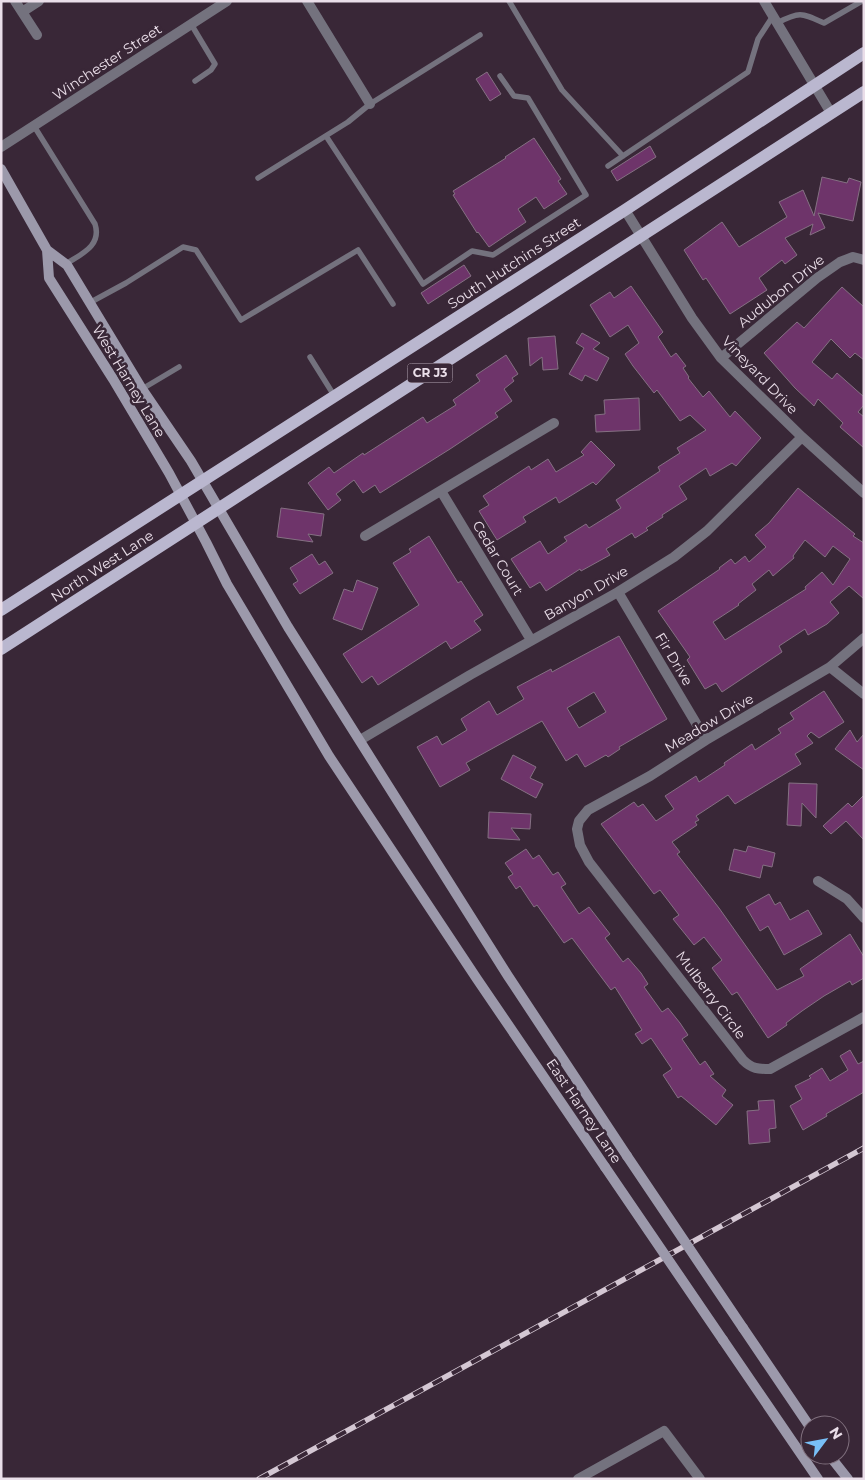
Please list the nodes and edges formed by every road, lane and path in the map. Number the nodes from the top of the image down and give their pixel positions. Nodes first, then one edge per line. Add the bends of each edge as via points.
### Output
1 (15, 1) edge
2 (39, 1) edge
3 (227, 1) edge
4 (307, 1) edge
5 (508, 1) edge
6 (764, 1) edge
7 (862, 1) edge
8 (22, 12) junction
9 (775, 20) junction
10 (191, 24) junction
11 (37, 35) dead end
12 (480, 35) dead end
13 (864, 53) edge
14 (500, 76) dead end
15 (195, 81) dead end
16 (815, 85) junction
17 (864, 92) edge
18 (370, 104) junction
19 (831, 113) junction
20 (34, 126) junction
21 (326, 136) junction
22 (1, 146) edge
23 (623, 156) junction
24 (608, 166) dead end
25 (1, 169) edge
26 (258, 178) dead end
27 (625, 210) junction
28 (641, 235) junction
29 (47, 250) junction
30 (864, 260) edge
31 (66, 264) junction
32 (90, 302) junction
33 (393, 304) dead end
34 (310, 357) dead end
35 (720, 358) junction
36 (179, 367) dead end
37 (142, 389) junction
38 (335, 397) junction
39 (554, 423) dead end
40 (802, 437) junction
41 (202, 480) junction
42 (441, 491) junction
43 (864, 493) edge
44 (179, 495) junction
45 (219, 509) junction
46 (196, 524) junction
47 (365, 536) dead end
48 (618, 592) junction
49 (1, 610) edge
50 (864, 638) edge
51 (531, 640) junction
52 (1, 649) edge
53 (830, 667) junction
54 (864, 694) edge
55 (360, 740) junction
56 (706, 740) junction
57 (578, 835) joint
58 (818, 881) dead end
59 (864, 918) edge
60 (864, 1017) edge
61 (802, 1415) edge
62 (837, 1465) edge
63 (578, 1479) edge
64 (700, 1479) edge
65 (818, 1479) edge
66 (848, 1479) edge

1 - 8 street
2 - 8 street
3 - 10 street, Winchester Street
4 - 18 street
5 - 23 lane via 562,90
6 - 9 street
7 - 9 lane via 824,23 804,14
8 - 11 street
9 - 16 street
9 - 23 lane via 758,39 748,72
10 - 15 lane via 215,64
10 - 20 street, Winchester Street
12 - 18 lane
13 - 16 main road, South Hutchins Street / CR J3
14 - 21 lane via 514,96 528,98 586,195 493,255 472,251 423,284
16 - 19 street
16 - 27 main road, South Hutchins Street / CR J3
17 - 19 main road, CR J3
18 - 21 lane
19 - 28 main road, CR J3
20 - 22 street, Winchester Street
20 - 31 lane via 97,231 96,240 88,249
21 - 26 lane
23 - 24 lane
25 - 29 main road, West Harney Lane
27 - 28 street, Vineyard Drive
27 - 38 main road, South Hutchins Street / CR J3
28 - 35 street, Vineyard Drive
28 - 45 main road, CR J3
29 - 31 main road, West Harney Lane
29 - 44 main road, West Harney Lane via 49,278 113,379
30 - 35 street, Audubon Drive via 854,257 840,262
31 - 32 main road, West Harney Lane
32 - 33 lane via 183,247 196,250 241,320 358,250
32 - 37 main road, West Harney Lane
34 - 38 lane
35 - 40 street, Vineyard Drive
36 - 37 lane
37 - 41 main road, West Harney Lane
38 - 41 main road, South Hutchins Street / CR J3
39 - 42 street
40 - 43 street, Vineyard Drive
40 - 48 street, Banyon Drive via 707,531 674,557
41 - 44 main road, South Hutchins Street / CR J3
41 - 45 main road, West Harney Lane
42 - 47 street
42 - 51 street, Cedar Court
44 - 46 main road, West Harney Lane
44 - 49 main road, North West Lane / CR J3
45 - 46 main road, North West Lane / CR J3
45 - 55 main road, East Harney Lane via 288,627
46 - 52 main road, North West Lane / CR J3
46 - 65 main road, East Harney Lane, bridge via 227,584 330,756 477,979
48 - 51 street, Banyon Drive
48 - 56 street, Fir Drive
50 - 53 street, Meadow Drive
51 - 55 street, Banyon Drive
53 - 54 street
53 - 56 street, Meadow Drive
55 - 61 main road, East Harney Lane, bridge via 508,976
56 - 57 street, Meadow Drive via 588,810 579,821
57 - 60 street, Mulberry Circle via 589,862 750,1067 770,1069
58 - 59 street via 847,899
62 - 66 main road
63 - 64 street via 664,1432

